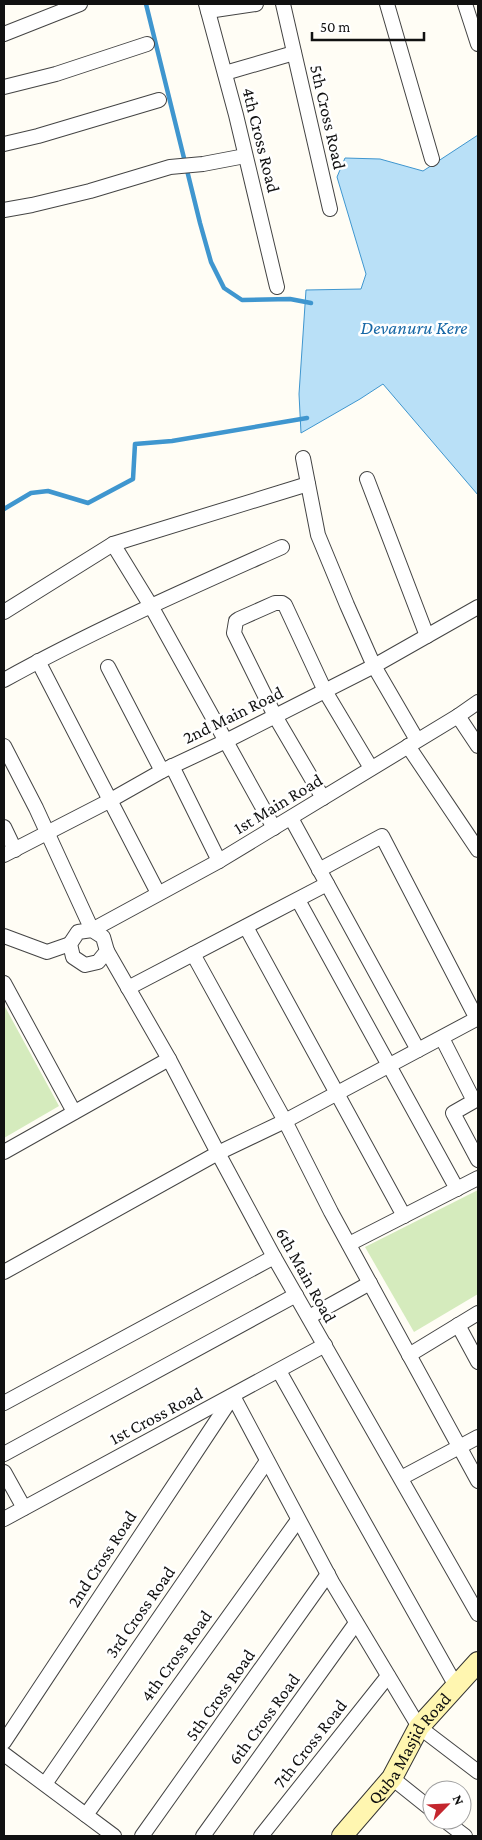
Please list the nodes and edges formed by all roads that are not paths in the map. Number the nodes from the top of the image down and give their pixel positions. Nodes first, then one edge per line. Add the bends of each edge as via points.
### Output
1 (80, 4) edge
2 (256, 4) edge
3 (283, 4) edge
4 (387, 4) edge
5 (207, 7) edge
6 (470, 7) edge
7 (4, 34) edge
8 (147, 44) dead end
9 (478, 44) edge
10 (294, 53) junction
11 (224, 73) junction
12 (4, 87) edge
13 (159, 100) dead end
14 (4, 144) edge
15 (246, 156) junction
16 (432, 159) dead end
17 (330, 209) dead end
18 (4, 210) edge
19 (277, 287) dead end
20 (303, 458) dead end
21 (367, 479) dead end
22 (308, 484) junction
23 (113, 544) junction
24 (282, 547) dead end
25 (151, 606) junction
26 (478, 607) edge
27 (4, 612) edge
28 (427, 636) junction
29 (38, 661) junction
30 (374, 666) junction
31 (108, 668) dead end
32 (4, 680) edge
33 (326, 691) junction
34 (478, 702) edge
35 (275, 716) junction
36 (458, 716) junction
37 (226, 741) junction
38 (413, 743) junction
39 (4, 746) edge
40 (478, 746) edge
41 (167, 768) junction
42 (371, 768) junction
43 (323, 798) junction
44 (110, 801) junction
45 (291, 818) junction
46 (4, 827) edge
47 (274, 828) junction
48 (47, 833) junction
49 (478, 850) edge
50 (9, 852) edge
51 (219, 861) junction
52 (319, 870) junction
53 (327, 884) junction
54 (158, 893) junction
55 (298, 900) junction
56 (246, 927) junction
57 (92, 930) junction
58 (10, 939) edge
59 (70, 944) junction
60 (4, 949) edge
61 (106, 951) junction
62 (193, 954) junction
63 (4, 983) edge
64 (128, 988) junction
65 (478, 1019) edge
66 (442, 1038) junction
67 (418, 1050) junction
68 (169, 1059) junction
69 (389, 1065) junction
70 (337, 1093) junction
71 (74, 1112) junction
72 (285, 1121) junction
73 (4, 1152) edge
74 (218, 1154) junction
75 (478, 1160) edge
76 (478, 1178) edge
77 (457, 1189) junction
78 (404, 1216) junction
79 (348, 1244) junction
80 (274, 1256) junction
81 (4, 1272) edge
82 (370, 1283) junction
83 (296, 1295) junction
84 (478, 1313) edge
85 (309, 1317) junction
86 (458, 1325) junction
87 (325, 1345) junction
88 (409, 1355) junction
89 (478, 1362) edge
90 (279, 1371) junction
91 (232, 1396) junction
92 (4, 1403) edge
93 (478, 1437) edge
94 (459, 1447) junction
95 (4, 1454) edge
96 (267, 1462) junction
97 (4, 1472) edge
98 (400, 1478) junction
99 (478, 1481) edge
100 (24, 1508) junction
101 (4, 1519) edge
102 (298, 1520) junction
103 (328, 1574) junction
104 (478, 1614) edge
105 (356, 1623) junction
106 (476, 1668) edge
107 (388, 1676) junction
108 (456, 1686) junction
109 (418, 1727) junction
110 (4, 1742) edge
111 (4, 1754) edge
112 (478, 1772) edge
113 (392, 1778) junction
114 (45, 1784) junction
115 (422, 1802) edge
116 (86, 1815) junction
117 (349, 1834) edge
118 (114, 1836) edge
119 (142, 1836) edge
120 (203, 1836) edge
121 (261, 1836) edge

1 - 7 street
2 - 5 street
3 - 10 street, 5th Cross Road
4 - 16 street
5 - 11 street, 4th Cross Road
6 - 9 street
8 - 12 street via 56,74
10 - 11 street
10 - 17 street, 5th Cross Road
11 - 15 street, 4th Cross Road
13 - 14 street
15 - 18 street via 170,167 90,191
15 - 19 street, 4th Cross Road
20 - 22 street
21 - 28 street
22 - 23 street
22 - 30 street via 318,535
23 - 25 street
23 - 27 street
24 - 25 street
25 - 29 street
25 - 37 street
26 - 28 street, 2nd Main Road
28 - 30 street, 2nd Main Road
29 - 32 street
29 - 44 street
30 - 33 street, 2nd Main Road
30 - 38 street
31 - 41 street
33 - 35 street, 2nd Main Road
33 - 35 street via 285,605 275,603 239,619 234,633
33 - 42 street
34 - 36 street, 1st Main Road
35 - 37 street, 2nd Main Road
35 - 43 street
36 - 38 street, 1st Main Road
36 - 40 street
37 - 41 street, 2nd Main Road
37 - 47 street
38 - 42 street, 1st Main Road
38 - 49 street
39 - 48 street
41 - 44 street, 2nd Main Road
41 - 51 street
42 - 43 street, 1st Main Road
43 - 45 street, 1st Main Road
44 - 48 street, 2nd Main Road
44 - 54 street
45 - 47 street, 1st Main Road
45 - 52 street
46 - 50 street
47 - 51 street, 1st Main Road
48 - 50 street, 2nd Main Road
48 - 57 street
51 - 54 street, 1st Main Road
52 - 53 street
52 - 65 street via 382,836
53 - 55 street
53 - 67 street
54 - 57 street, 1st Main Road
55 - 56 street
55 - 69 street
56 - 62 street
56 - 70 street
57 - 59 street via 78,932
57 - 61 street via 103,937
58 - 59 street via 47,952
58 - 60 street
59 - 61 street via 73,957 85,965 98,962
61 - 64 street, 6th Main Road
62 - 64 street
62 - 72 street
63 - 71 street
64 - 68 street, 6th Main Road
65 - 66 street
66 - 67 street
66 - 75 street via 474,1101 453,1113
67 - 69 street
68 - 71 street
68 - 74 street, 6th Main Road
69 - 70 street
69 - 77 street
70 - 72 street
70 - 78 street
71 - 73 street
72 - 74 street
72 - 79 street
74 - 80 street, 6th Main Road
74 - 81 street
76 - 77 street
77 - 78 street
78 - 79 street
79 - 82 street
80 - 83 street, 6th Main Road
80 - 92 street
82 - 85 street
82 - 88 street
83 - 85 street, 6th Main Road
83 - 95 street
84 - 86 street
85 - 87 street, 6th Main Road
86 - 88 street
86 - 89 street
87 - 90 street, 1st Cross Road
87 - 98 street, 6th Main Road
88 - 94 street
90 - 91 street, 1st Cross Road
90 - 108 street
91 - 96 street
91 - 100 street, 1st Cross Road
91 - 110 street, 2nd Cross Road
93 - 94 street
94 - 98 street
94 - 99 street
96 - 102 street
96 - 114 street, 3rd Cross Road
97 - 100 street
98 - 104 street, 6th Main Road
100 - 101 street, 1st Cross Road
102 - 103 street
102 - 116 street, 4th Cross Road
103 - 105 street
103 - 119 street, 5th Cross Road
105 - 107 street
105 - 120 street, 6th Cross Road
106 - 108 street, Quba Masjid Road
107 - 109 street
107 - 121 street, 7th Cross Road
108 - 109 street, Quba Masjid Road
109 - 112 street
109 - 113 street, Quba Masjid Road
111 - 114 street
113 - 115 street
113 - 117 street, Quba Masjid Road
114 - 116 street
116 - 118 street

